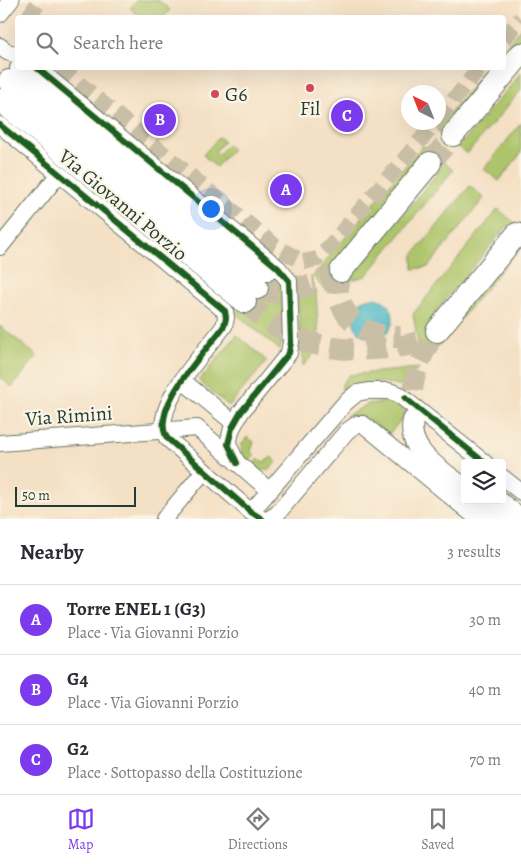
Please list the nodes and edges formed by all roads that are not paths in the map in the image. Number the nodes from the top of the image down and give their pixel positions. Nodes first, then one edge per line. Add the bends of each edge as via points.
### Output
1 (11, 0) edge
2 (0, 14) edge
3 (6, 53) edge
4 (521, 54) edge
5 (39, 70) edge
6 (11, 79) edge
7 (0, 125) edge
8 (454, 135) tunnel mouth
9 (430, 163) tunnel mouth
10 (60, 174) junction
11 (517, 234) dead end
12 (0, 247) edge
13 (340, 271) dead end
14 (248, 294) junction
15 (436, 332) dead end
16 (183, 381) junction
17 (234, 423) junction
18 (163, 430) junction
19 (0, 442) edge
20 (480, 459) edge
21 (237, 463) junction
22 (204, 471) junction
23 (461, 472) edge
24 (506, 480) edge
25 (461, 486) edge
26 (270, 491) junction
27 (521, 492) edge
28 (484, 504) edge
29 (502, 504) edge
30 (255, 517) edge
31 (164, 519) edge
32 (269, 519) edge
33 (478, 519) edge
34 (501, 519) edge
35 (521, 519) edge

1 - 2 street
3 - 6 street
4 - 8 main road
5 - 17 street via 278,268 288,281 289,353
6 - 14 main road
6 - 14 street
7 - 10 street, Via Giovanni Porzio
9 - 13 main road via 367,233
10 - 12 street
10 - 14 street, Via Giovanni Porzio
11 - 15 main road
14 - 16 street via 226,318 224,326
16 - 17 street
16 - 18 street via 168,401
17 - 21 street via 228,444
18 - 19 street, Via Rimini
18 - 21 street, Via Rimini via 197,428
18 - 22 street via 167,438
20 - 26 street via 405,398 389,391 357,393
21 - 26 street, Via Rimini
22 - 30 street
22 - 31 street
23 - 25 street via 422,439 413,420 410,434 418,449
24 - 27 street
26 - 30 street
28 - 34 street
29 - 35 street
32 - 33 street via 277,514 347,431 357,424 362,424

